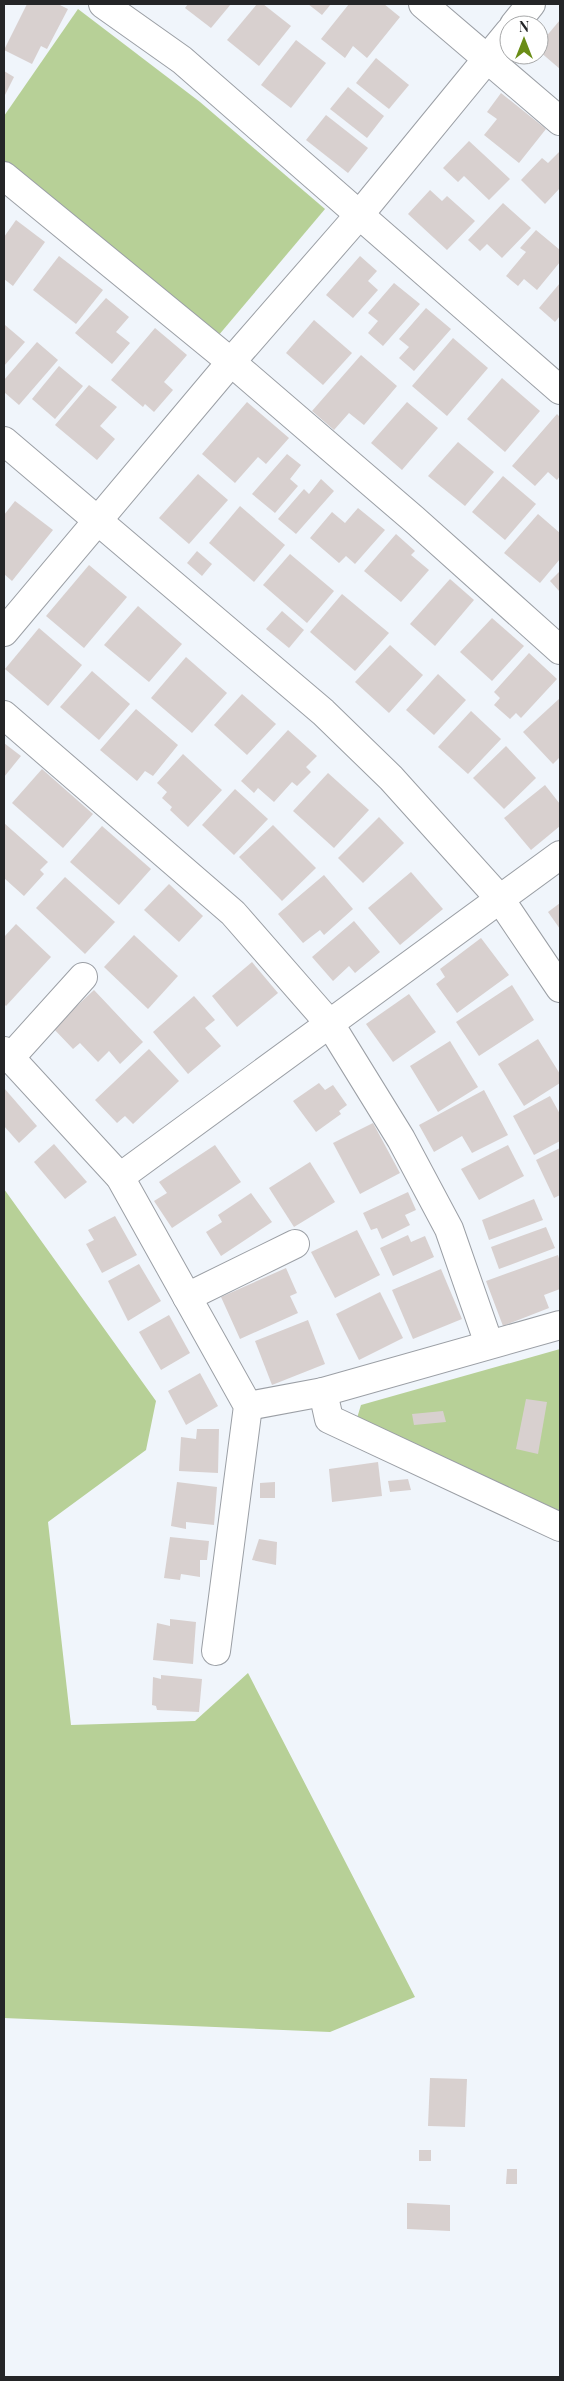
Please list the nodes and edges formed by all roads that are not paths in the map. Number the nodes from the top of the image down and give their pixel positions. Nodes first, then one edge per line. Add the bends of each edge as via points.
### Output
1 (103, 4) edge
2 (423, 4) edge
3 (531, 4) edge
4 (522, 15) edge
5 (499, 44) edge
6 (488, 58) junction
7 (560, 121) edge
8 (4, 176) edge
9 (360, 214) junction
10 (231, 362) junction
11 (560, 390) edge
12 (4, 441) edge
13 (98, 521) junction
14 (4, 632) edge
15 (560, 650) edge
16 (4, 715) edge
17 (560, 855) edge
18 (500, 899) junction
19 (83, 977) dead end
20 (560, 988) edge
21 (330, 1024) junction
22 (7, 1054) edge
23 (120, 1177) junction
24 (295, 1244) dead end
25 (187, 1297) junction
26 (560, 1325) edge
27 (489, 1344) junction
28 (323, 1392) junction
29 (248, 1406) junction
30 (560, 1527) edge
31 (216, 1651) dead end

1 - 9 street via 182,60
2 - 6 street
3 - 4 street
5 - 6 street
6 - 7 street
6 - 9 street
8 - 10 street
9 - 10 street
9 - 11 street
10 - 13 street
10 - 15 street via 418,522
12 - 13 street
13 - 14 street
13 - 18 street via 323,712 391,778
16 - 21 street via 233,913
17 - 18 street
18 - 20 street
18 - 21 street
19 - 22 street
21 - 23 street
21 - 27 street via 401,1139 448,1229
22 - 23 street
23 - 25 street
24 - 25 street
25 - 29 street
26 - 27 street
27 - 28 street
28 - 29 street
28 - 30 street via 329,1419
29 - 31 street

